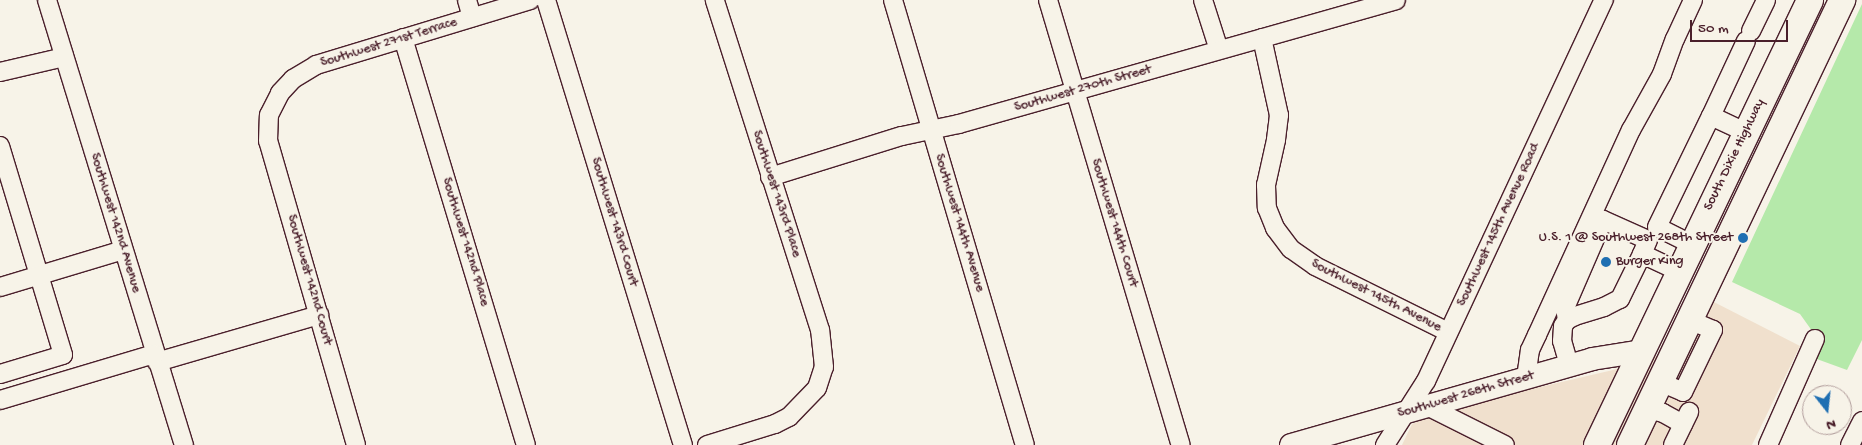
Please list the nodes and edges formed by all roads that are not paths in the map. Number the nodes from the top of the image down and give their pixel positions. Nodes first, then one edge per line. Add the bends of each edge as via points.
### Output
1 (47, 0) edge
2 (467, 0) edge
3 (530, 0) edge
4 (546, 0) edge
5 (715, 0) edge
6 (893, 0) edge
7 (1048, 0) edge
8 (1203, 0) edge
9 (1396, 0) edge
10 (1604, 0) edge
11 (1693, 0) edge
12 (1766, 0) edge
13 (1810, 0) edge
14 (1819, 0) edge
15 (1842, 0) edge
16 (472, 18) junction
17 (403, 38) junction
18 (1262, 38) junction
19 (1218, 50) junction
20 (64, 57) junction
21 (1808, 71) junction
22 (0, 72) edge
23 (1075, 92) junction
24 (269, 115) joint
25 (1711, 116) junction
26 (931, 130) junction
27 (1746, 132) junction
28 (0, 146) edge
29 (1725, 176) junction
30 (770, 177) junction
31 (1693, 245) junction
32 (123, 250) junction
33 (1642, 254) junction
34 (1680, 272) junction
35 (38, 274) junction
36 (0, 286) edge
37 (319, 315) junction
38 (1567, 320) junction
39 (1689, 320) junction
40 (1448, 332) junction
41 (1815, 339) dead end
42 (1643, 351) junction
43 (156, 358) junction
44 (1569, 365) junction
45 (0, 374) edge
46 (1526, 378) junction
47 (0, 400) edge
48 (1417, 409) junction
49 (1646, 409) junction
50 (1862, 421) edge
51 (184, 445) edge
52 (356, 445) edge
53 (526, 445) edge
54 (682, 445) edge
55 (707, 445) edge
56 (1025, 445) edge
57 (1181, 445) edge
58 (1292, 445) edge
59 (1385, 445) edge
60 (1506, 445) edge
61 (1597, 445) edge
62 (1616, 445) edge
63 (1630, 445) edge
64 (1673, 445) edge
65 (1768, 445) edge
66 (1850, 445) edge

1 - 20 street, Southwest 142nd Avenue
2 - 16 street
3 - 16 street, Southwest 271st Terrace
4 - 54 street, Southwest 143rd Court
5 - 30 street, Southwest 143rd Place
6 - 26 street, Southwest 144th Avenue
7 - 23 street, Southwest 144th Court
8 - 19 street
9 - 18 street, Southwest 270th Street
10 - 40 street, Southwest 145th Avenue Road
11 - 46 street via 1662,74 1631,130 1540,326 1530,350
12 - 25 street
13 - 27 highway, South Dixie Highway
14 - 21 highway via 1800,61
15 - 21 highway
16 - 17 street, Southwest 271st Terrace
17 - 24 street, Southwest 271st Terrace via 316,65 293,79 280,93
17 - 53 street, Southwest 142nd Place
18 - 19 street, Southwest 270th Street
18 - 40 street, Southwest 145th Avenue via 1280,114 1266,185 1267,208 1275,228 1291,249 1315,266
19 - 23 street, Southwest 270th Street
20 - 22 street
20 - 32 street, Southwest 142nd Avenue
21 - 39 highway
23 - 26 street, Southwest 270th Street
23 - 57 street, Southwest 144th Court
24 - 37 street, Southwest 142nd Court via 268,141
25 - 27 street
25 - 31 street via 1657,227
26 - 30 street, Southwest 270th Street
26 - 56 street, Southwest 144th Avenue
27 - 29 highway, South Dixie Highway
28 - 35 street
29 - 31 highway, South Dixie Highway
29 - 39 highway via 1727,200 1683,294 1683,308
30 - 55 street, Southwest 143rd Place via 820,330 824,366 817,388 789,417
31 - 34 highway, South Dixie Highway
32 - 35 street
32 - 43 street, Southwest 142nd Avenue
33 - 34 street
33 - 38 street via 1620,298 1613,304
33 - 38 street via 1648,240 1603,220 1565,308
34 - 42 highway, South Dixie Highway
35 - 36 street
35 - 45 street via 63,355
37 - 43 street
37 - 52 street, Southwest 142nd Court
38 - 44 street via 1561,333
39 - 42 highway via 1666,341
39 - 49 highway
40 - 48 street, Southwest 145th Avenue Road
41 - 65 street
42 - 44 main road, Southwest 268th Street
42 - 61 highway, South Dixie Highway
42 - 62 highway via 1644,381
43 - 47 street
43 - 51 street, Southwest 142nd Avenue
44 - 46 main road, Southwest 268th Street
46 - 48 main road, Southwest 268th Street
48 - 58 main road, Southwest 268th Street
48 - 59 street, Southwest 145th Avenue Road
48 - 60 street
49 - 63 highway
49 - 64 street via 1686,418
50 - 66 street

